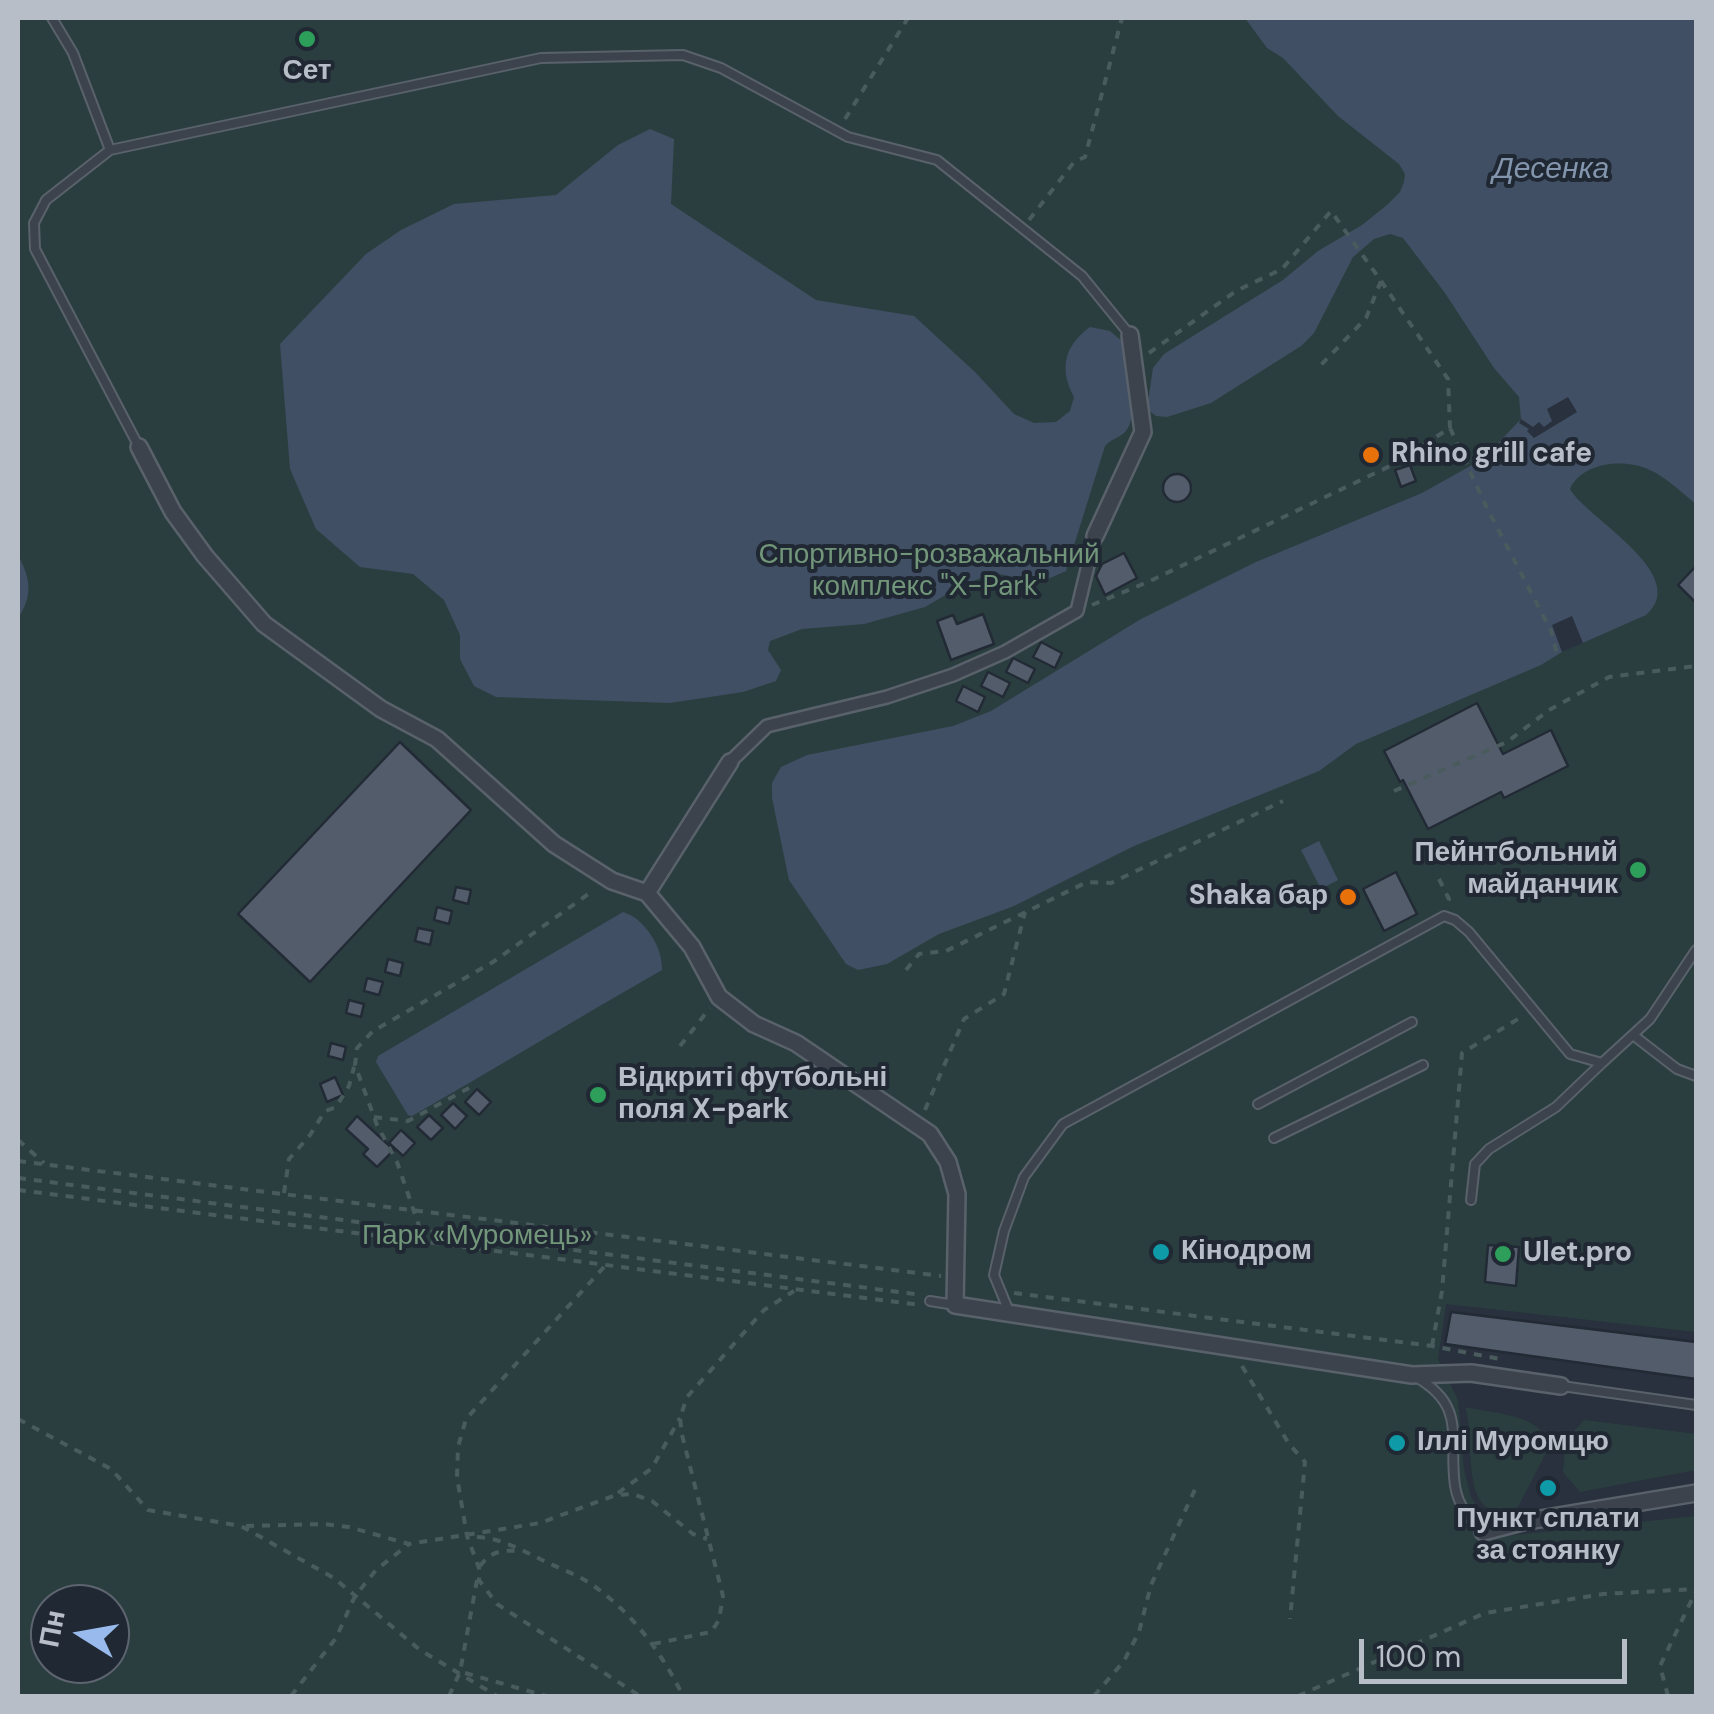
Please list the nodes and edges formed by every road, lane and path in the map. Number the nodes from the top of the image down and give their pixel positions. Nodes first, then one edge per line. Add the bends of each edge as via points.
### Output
1 (52, 18) edge
2 (908, 18) edge
3 (1122, 18) edge
4 (837, 131) junction
5 (110, 150) junction
6 (1023, 228) junction
7 (1380, 281) junction
8 (1130, 336) joint
9 (1136, 362) junction
10 (1321, 365) dead end
11 (1450, 428) junction
12 (139, 447) joint
13 (1094, 536) joint
14 (1076, 611) junction
15 (1557, 654) dead end
16 (1696, 666) edge
17 (730, 762) joint
18 (1394, 791) dead end
19 (1283, 801) dead end
20 (1440, 879) dead end
21 (612, 881) junction
22 (647, 893) junction
23 (1025, 912) junction
24 (1444, 916) junction
25 (1696, 950) edge
26 (906, 970) dead end
27 (719, 997) junction
28 (1533, 1010) junction
29 (1412, 1022) dead end
30 (1633, 1034) junction
31 (680, 1046) dead end
32 (1602, 1063) junction
33 (355, 1065) junction
34 (1423, 1065) dead end
35 (1696, 1076) edge
36 (469, 1088) dead end
37 (1258, 1104) dead end
38 (374, 1117) junction
39 (919, 1126) junction
40 (1274, 1138) dead end
41 (18, 1140) edge
42 (18, 1161) edge
43 (45, 1164) junction
44 (18, 1178) edge
45 (18, 1190) edge
46 (284, 1193) junction
47 (1471, 1200) dead end
48 (412, 1210) junction
49 (420, 1229) junction
50 (605, 1266) junction
51 (944, 1277) dead end
52 (794, 1290) junction
53 (1000, 1291) junction
54 (930, 1301) junction
55 (955, 1306) junction
56 (1010, 1314) junction
57 (1432, 1346) junction
58 (1232, 1349) junction
59 (1508, 1360) dead end
60 (1412, 1374) junction
61 (1561, 1386) joint
62 (1696, 1406) edge
63 (680, 1418) junction
64 (18, 1421) edge
65 (1196, 1485) dead end
66 (1696, 1493) edge
67 (616, 1495) junction
68 (241, 1526) junction
69 (1484, 1532) joint
70 (468, 1536) junction
71 (708, 1538) junction
72 (409, 1544) junction
73 (527, 1552) junction
74 (479, 1568) junction
75 (1696, 1590) edge
76 (355, 1596) junction
77 (1290, 1619) dead end
78 (653, 1644) junction
79 (460, 1672) junction
80 (292, 1696) edge
81 (449, 1696) edge
82 (497, 1696) edge
83 (546, 1696) edge
84 (613, 1696) edge
85 (642, 1696) edge
86 (683, 1696) edge
87 (1094, 1696) edge
88 (1298, 1696) edge
89 (1668, 1696) edge

1 - 5 lane
2 - 4 path
3 - 6 path via 1085,157
4 - 5 lane via 683,54 612,55 468,71
4 - 6 lane via 937,160
5 - 12 lane via 46,200 34,236
6 - 8 lane via 1082,276
7 - 9 path via 1331,211 1282,269 1236,291
7 - 10 path via 1366,318
7 - 11 path via 1448,379
8 - 9 street
9 - 13 street via 1142,432
11 - 14 path via 1390,466
11 - 15 path
12 - 21 street via 204,556 264,624 381,708 437,739 554,844
13 - 14 street
14 - 17 street via 953,676 767,726
16 - 18 path via 1609,677 1507,742
17 - 22 street
19 - 23 path via 1111,884 1087,882
20 - 24 path via 1448,900
21 - 22 street
21 - 33 path via 373,1031 357,1048
22 - 27 street via 692,947
23 - 26 path via 946,952 919,954
23 - 39 path via 1004,994 964,1019
24 - 28 lane via 1469,932
24 - 53 lane via 1063,1124 1024,1177 994,1275
25 - 30 lane via 1650,1020
27 - 31 path
27 - 39 street
28 - 32 lane via 1570,1054
28 - 57 path via 1462,1053
29 - 37 lane
30 - 32 lane
30 - 35 lane
32 - 47 lane via 1556,1106 1489,1149 1475,1164
33 - 38 path
33 - 46 path via 336,1106 324,1111 288,1159
34 - 40 lane
36 - 38 path via 408,1122
38 - 48 path
39 - 55 street via 940,1145 957,1194
41 - 43 path
42 - 43 path
43 - 46 path
44 - 49 path
45 - 50 path
46 - 48 path
48 - 49 path
48 - 51 path
49 - 54 path via 920,1293
50 - 52 path
50 - 70 path via 466,1420 458,1477
52 - 54 path via 918,1306
52 - 63 path via 764,1310 687,1397
53 - 56 lane
53 - 57 path
54 - 55 lane
55 - 56 street
56 - 58 street
57 - 59 path
58 - 60 street
58 - 77 path via 1306,1462
60 - 61 street via 1472,1373
60 - 69 lane via 1450,1410 1455,1487
61 - 62 lane
63 - 67 path via 652,1468
63 - 71 path
64 - 68 path via 110,1469 148,1510
65 - 87 path via 1151,1585 1140,1632
66 - 69 street
67 - 70 path via 540,1523
67 - 71 path via 652,1501
68 - 72 path via 324,1524
68 - 76 path
70 - 72 path
70 - 73 path
70 - 74 path
71 - 78 path via 723,1596 718,1620 710,1632
72 - 76 path
73 - 74 path via 488,1555
73 - 78 path via 592,1584
74 - 79 path
74 - 85 path via 479,1580 497,1604
75 - 88 path via 1604,1594 1485,1613
75 - 89 path via 1660,1666
76 - 79 path via 420,1650
76 - 80 path via 336,1638
78 - 86 path
79 - 81 path
79 - 82 path
79 - 83 path
84 - 85 path

